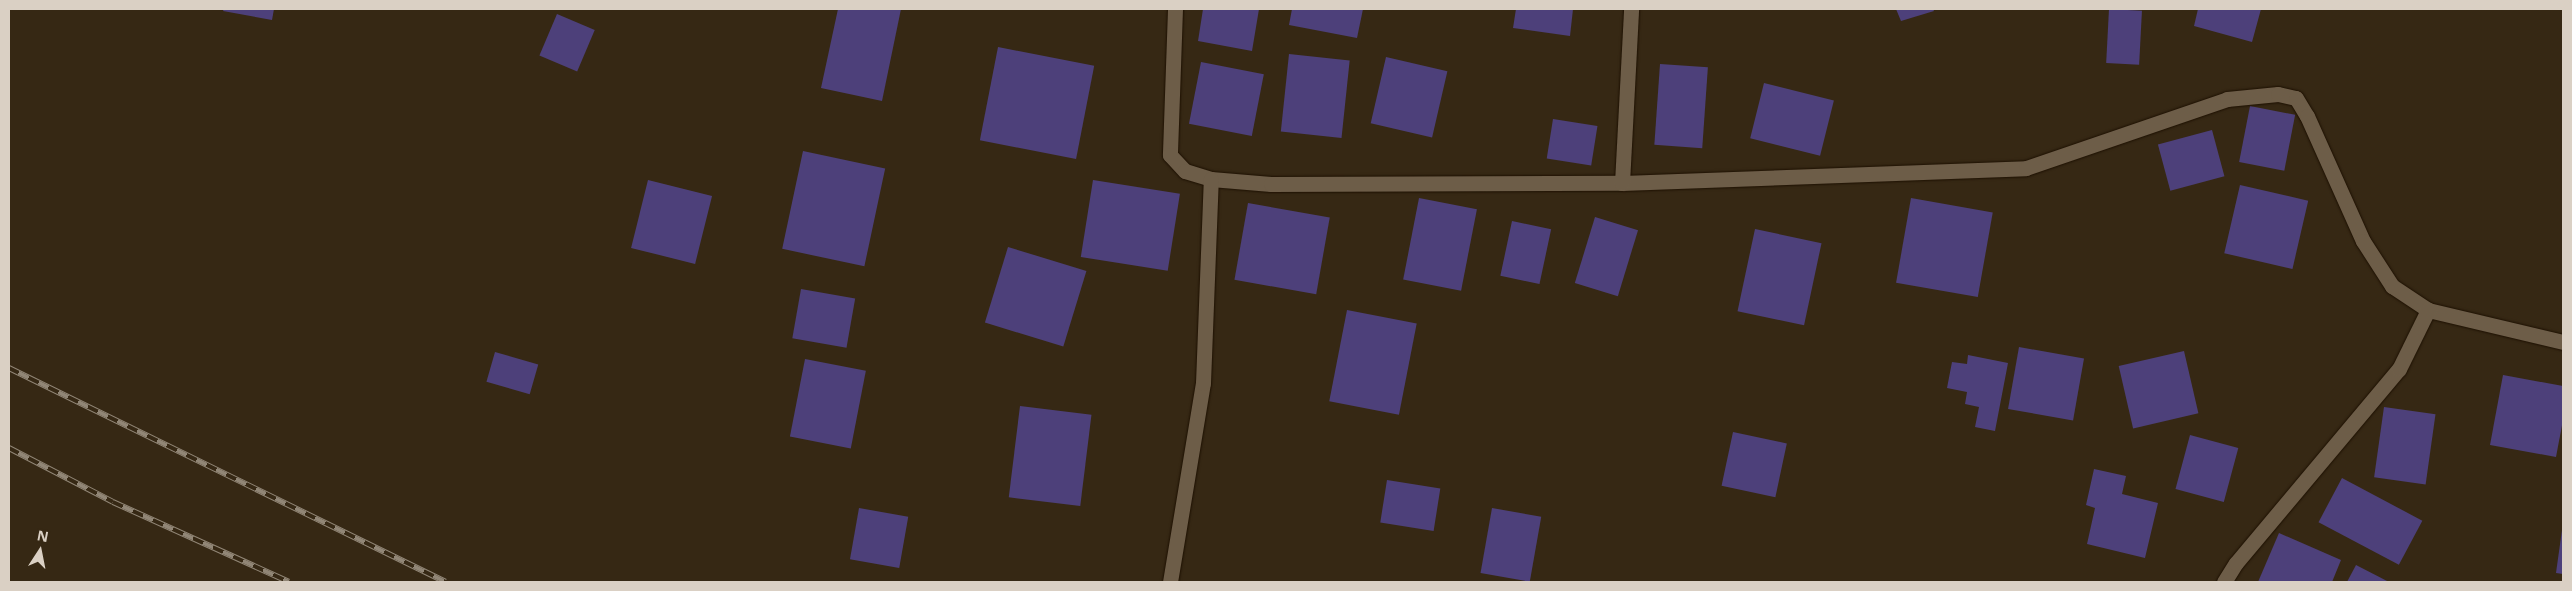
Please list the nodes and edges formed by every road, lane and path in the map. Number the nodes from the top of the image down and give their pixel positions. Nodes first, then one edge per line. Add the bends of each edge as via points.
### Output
1 (1175, 9) edge
2 (1631, 9) edge
3 (1211, 179) junction
4 (1622, 183) junction
5 (2428, 310) junction
6 (2563, 342) edge
7 (1170, 582) edge
8 (2224, 582) edge

1 - 3 street via 1170,155 1185,171
2 - 4 street
3 - 4 street via 1271,184
3 - 7 street via 1203,382
4 - 5 street via 2026,168 2227,99 2278,94 2296,98 2307,116 2363,241 2392,286
5 - 6 street
5 - 8 street via 2399,369 2236,563

